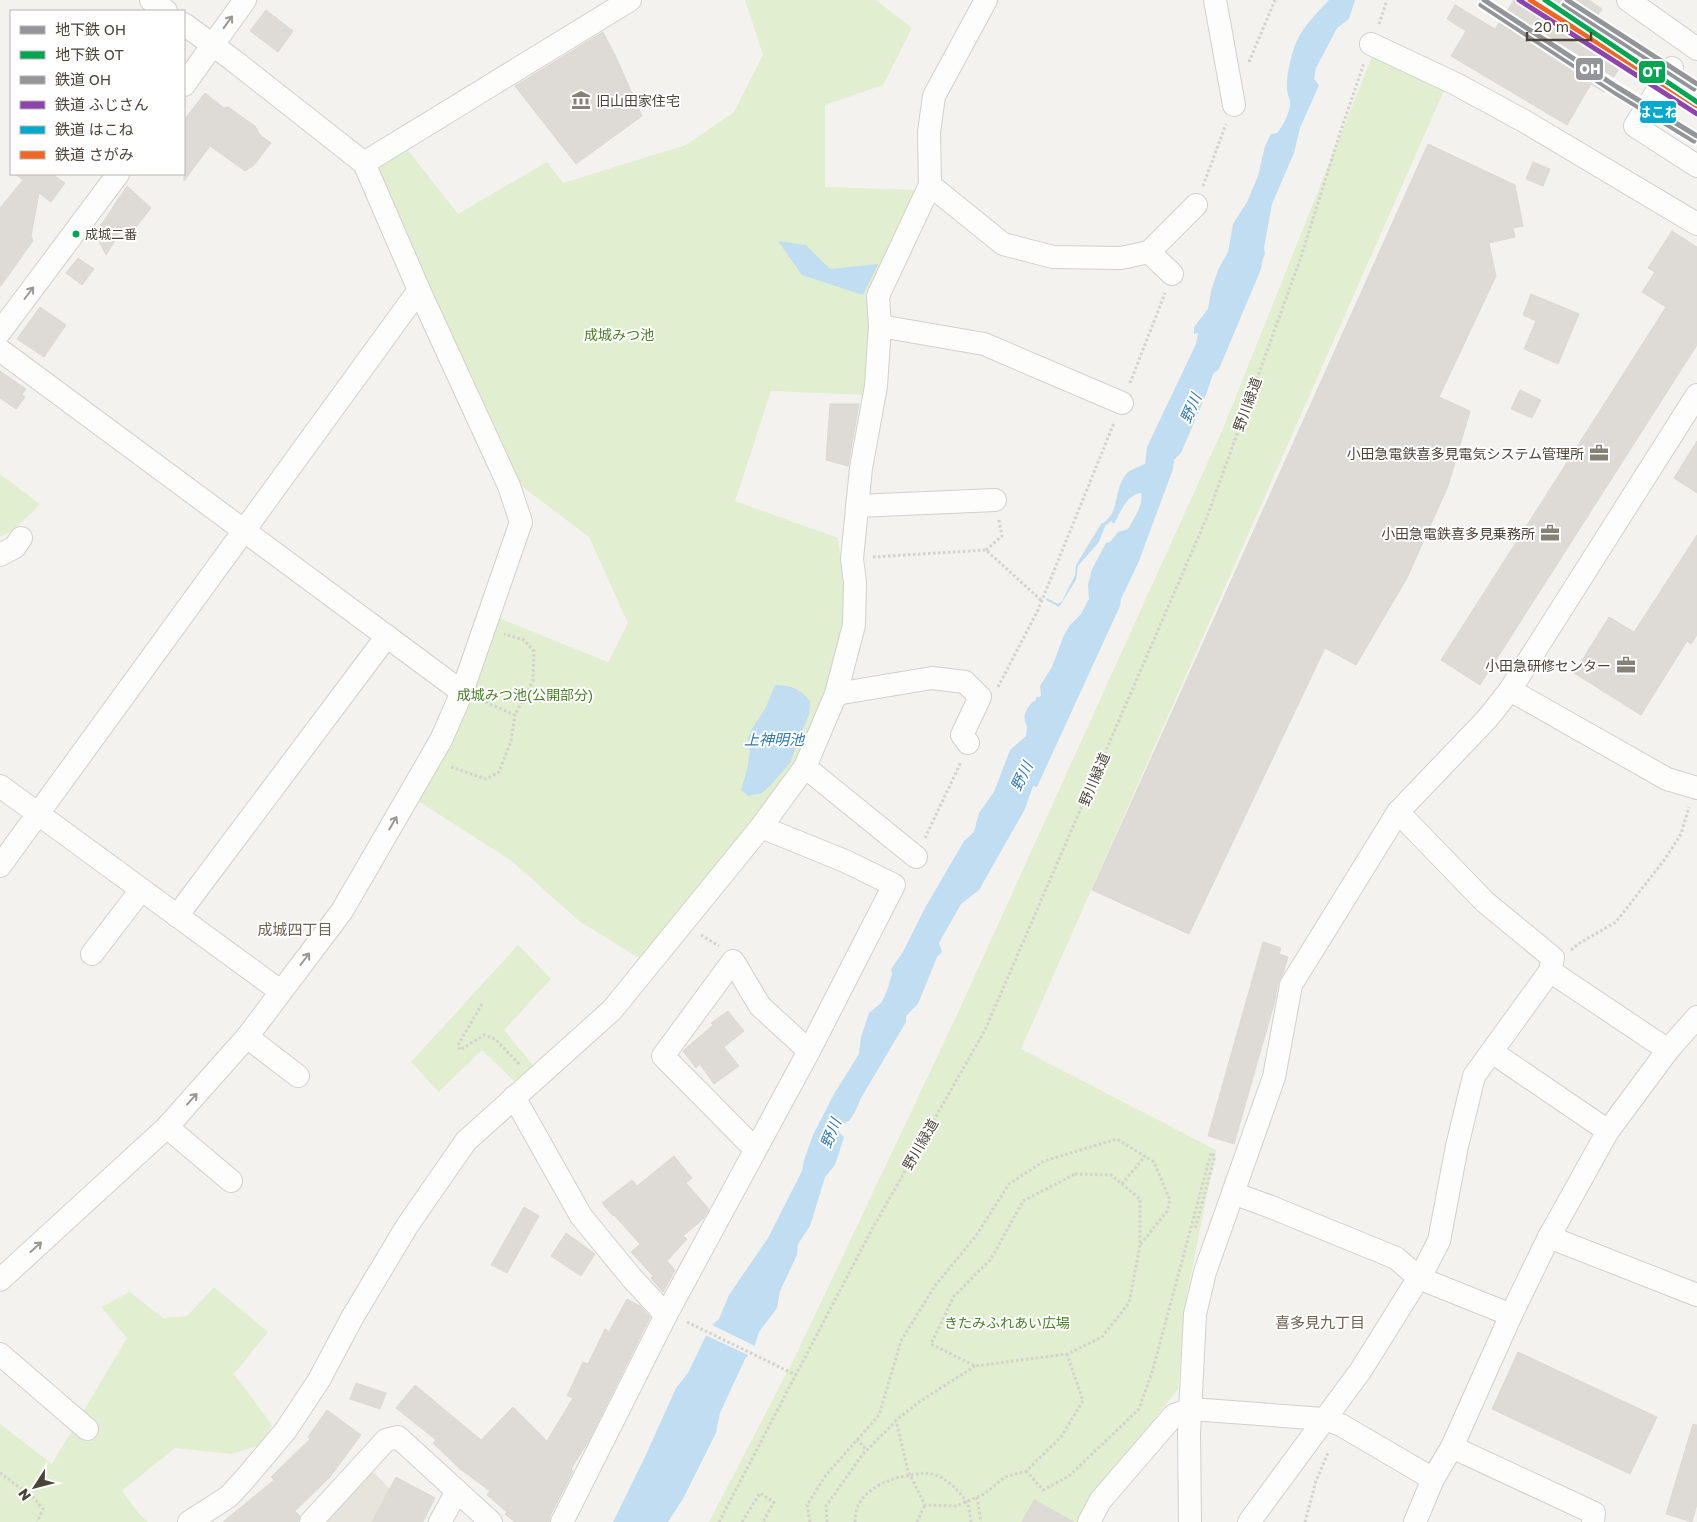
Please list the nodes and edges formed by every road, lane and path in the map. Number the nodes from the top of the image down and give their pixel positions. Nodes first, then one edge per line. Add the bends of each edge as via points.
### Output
1 (151, 0) edge
2 (245, 0) edge
3 (630, 0) edge
4 (986, 0) edge
5 (1215, 0) edge
6 (1275, 0) edge
7 (1387, 0) edge
8 (1628, 0) edge
9 (165, 10) edge
10 (185, 25) edge
11 (212, 44) junction
12 (1371, 44) junction
13 (1697, 49) edge
14 (1247, 67) dead end
15 (1672, 68) dead end
16 (185, 84) edge
17 (1234, 105) joint
18 (364, 163) junction
19 (1697, 166) edge
20 (117, 175) edge
21 (930, 185) junction
22 (1196, 205) joint
23 (1697, 224) edge
24 (1149, 252) junction
25 (1172, 274) joint
26 (418, 290) junction
27 (880, 326) junction
28 (0, 332) edge
29 (0, 350) edge
30 (1697, 395) edge
31 (1122, 403) junction
32 (995, 500) joint
33 (857, 506) junction
34 (244, 530) junction
35 (21, 538) dead end
36 (986, 550) junction
37 (0, 555) edge
38 (852, 559) junction
39 (1042, 601) junction
40 (497, 632) dead end
41 (387, 636) junction
42 (1510, 690) junction
43 (462, 692) junction
44 (995, 693) dead end
45 (836, 694) junction
46 (515, 715) junction
47 (968, 743) joint
48 (446, 766) dead end
49 (805, 767) junction
50 (0, 786) edge
51 (1696, 788) edge
52 (1398, 812) junction
53 (39, 815) junction
54 (761, 827) junction
55 (916, 856) joint
56 (0, 866) edge
57 (141, 890) junction
58 (177, 916) junction
59 (682, 923) junction
60 (92, 954) dead end
61 (732, 961) junction
62 (1552, 965) junction
63 (280, 992) junction
64 (482, 1004) dead end
65 (1697, 1017) edge
66 (247, 1037) junction
67 (1668, 1050) junction
68 (809, 1051) junction
69 (1492, 1052) junction
70 (298, 1076) dead end
71 (534, 1080) junction
72 (514, 1097) junction
73 (167, 1127) junction
74 (1608, 1131) junction
75 (755, 1149) junction
76 (1145, 1156) junction
77 (231, 1181) dead end
78 (1122, 1184) junction
79 (1232, 1193) junction
80 (1549, 1237) junction
81 (1140, 1245) junction
82 (3, 1272) edge
83 (1205, 1272) junction
84 (1419, 1278) junction
85 (1697, 1295) edge
86 (666, 1315) junction
87 (1511, 1315) junction
88 (694, 1326) dead end
89 (0, 1354) edge
90 (1067, 1354) junction
91 (975, 1366) junction
92 (796, 1375) junction
93 (1191, 1409) junction
94 (896, 1420) junction
95 (1332, 1422) junction
96 (87, 1429) dead end
97 (857, 1439) junction
98 (1452, 1448) junction
99 (866, 1450) junction
100 (1026, 1471) junction
101 (0, 1473) edge
102 (911, 1475) junction
103 (1433, 1479) junction
104 (457, 1491) junction
105 (977, 1497) junction
106 (966, 1502) junction
107 (925, 1505) junction
108 (37, 1522) edge
109 (189, 1522) edge
110 (311, 1522) edge
111 (440, 1522) edge
112 (491, 1522) edge
113 (562, 1522) edge
114 (719, 1522) edge
115 (742, 1522) edge
116 (763, 1522) edge
117 (810, 1522) edge
118 (827, 1522) edge
119 (855, 1522) edge
120 (918, 1522) edge
121 (971, 1522) edge
122 (981, 1522) edge
123 (1089, 1522) edge
124 (1190, 1522) edge
125 (1249, 1522) edge
126 (1305, 1522) edge
127 (1415, 1522) edge
128 (1593, 1522) edge

1 - 9 street
11 -> 2 street
3 - 18 street
4 - 21 street via 934,96 929,132
5 - 17 street
6 - 14 path
7 - 12 path, 野川緑道
8 - 13 street
10 - 11 street
11 - 16 street
11 - 18 street
12 - 23 street via 1524,121
12 - 92 path, 野川緑道 via 1301,257 1207,518 985,1030 872,1231
15 - 19 street via 1634,126
17 - 22 path
18 - 26 street
28 -> 20 street
21 - 24 street via 1003,244 1053,257 1121,258
21 - 27 street via 878,296
22 - 24 street
24 - 25 street
25 - 31 path
26 - 34 street
26 - 43 street via 509,486 521,522
27 - 31 street via 984,344
27 - 33 street via 876,386
29 - 34 street
30 - 42 street
31 - 39 path
32 - 33 street
32 - 36 path via 1002,536
33 - 38 street
34 - 41 street
34 - 53 street
35 - 37 street via 15,547
36 - 38 path
36 - 39 path
38 - 45 street via 854,625
39 - 44 path
40 - 46 path via 524,640 534,651 533,681
41 - 43 street
41 - 58 street
42 - 51 street via 1667,780
42 - 52 street via 1487,719
43 - 46 path
63 -> 43 street via 342,911 441,740
45 - 47 street via 932,678 965,682 980,697 962,735
45 - 49 street
46 - 48 path via 511,741 499,772 486,779
47 - 55 path
49 - 54 street
49 - 55 street
50 - 53 street
51 - 62 path via 1681,834 1616,922 1578,944
52 - 62 street via 1485,902
52 - 79 street via 1291,985 1274,1077
53 - 56 street
53 - 57 street
54 - 59 street
54 - 68 street via 894,885
57 - 58 street
57 - 60 street
58 - 63 street
59 - 61 path via 725,950
59 - 71 street via 612,1010
61 - 68 street via 760,1006
61 - 75 street via 663,1056
62 - 67 street
62 - 69 street
63 - 66 street
64 - 71 path via 458,1045 460,1050 484,1035 496,1040
65 - 67 street
66 - 70 street
73 -> 66 street
67 - 74 street
68 - 75 street
69 - 74 street
69 - 84 street via 1474,1076 1440,1240
71 - 72 street
72 - 86 street via 581,1216
72 - 109 street via 466,1141 408,1226 319,1380 286,1430 228,1497
73 - 77 street
82 -> 73 street
74 - 80 street
75 - 86 street
76 - 78 path
76 - 81 path via 1154,1162 1170,1200 1167,1211
76 - 97 path via 1117,1140 1044,1161 1009,1184 975,1237 934,1287 901,1341 879,1415
78 - 81 path via 1140,1199
78 - 91 path via 1111,1175 1075,1174 1023,1202 991,1259 954,1296 931,1344
79 - 83 street
79 - 84 street via 1396,1258
80 - 85 street
80 - 87 street
81 - 90 path via 1130,1302 1102,1337
83 - 93 street via 1195,1314
83 - 100 path via 1185,1268 1215,1156 1211,1154 1153,1369 1139,1409 1068,1476 1044,1490
84 - 87 street
84 - 95 street
86 - 113 street
87 - 98 street
88 - 92 path
89 - 96 street
90 - 91 path
90 - 100 path via 1083,1401 1061,1437
91 - 94 path
92 - 114 path, 野川緑道
93 - 95 street
93 - 123 street via 1174,1415 1100,1501
93 - 124 street
94 - 99 path
94 - 102 path
95 - 103 street
95 - 125 street
95 - 126 path
97 - 99 path
97 - 117 path via 826,1475 807,1505
98 - 103 street
98 - 128 street via 1594,1513
99 - 118 path via 826,1506
100 - 105 path via 1005,1478
101 - 108 path via 34,1498 43,1509
102 - 106 path via 933,1474 950,1484
102 - 107 path
102 - 119 path via 881,1483 871,1491 860,1502
103 - 127 street
104 - 110 street via 398,1437 386,1440
104 - 111 street
104 - 112 street
105 - 106 path
105 - 122 path
106 - 107 path via 956,1506
106 - 121 path
107 - 120 path
115 - 116 path via 760,1493 774,1502

